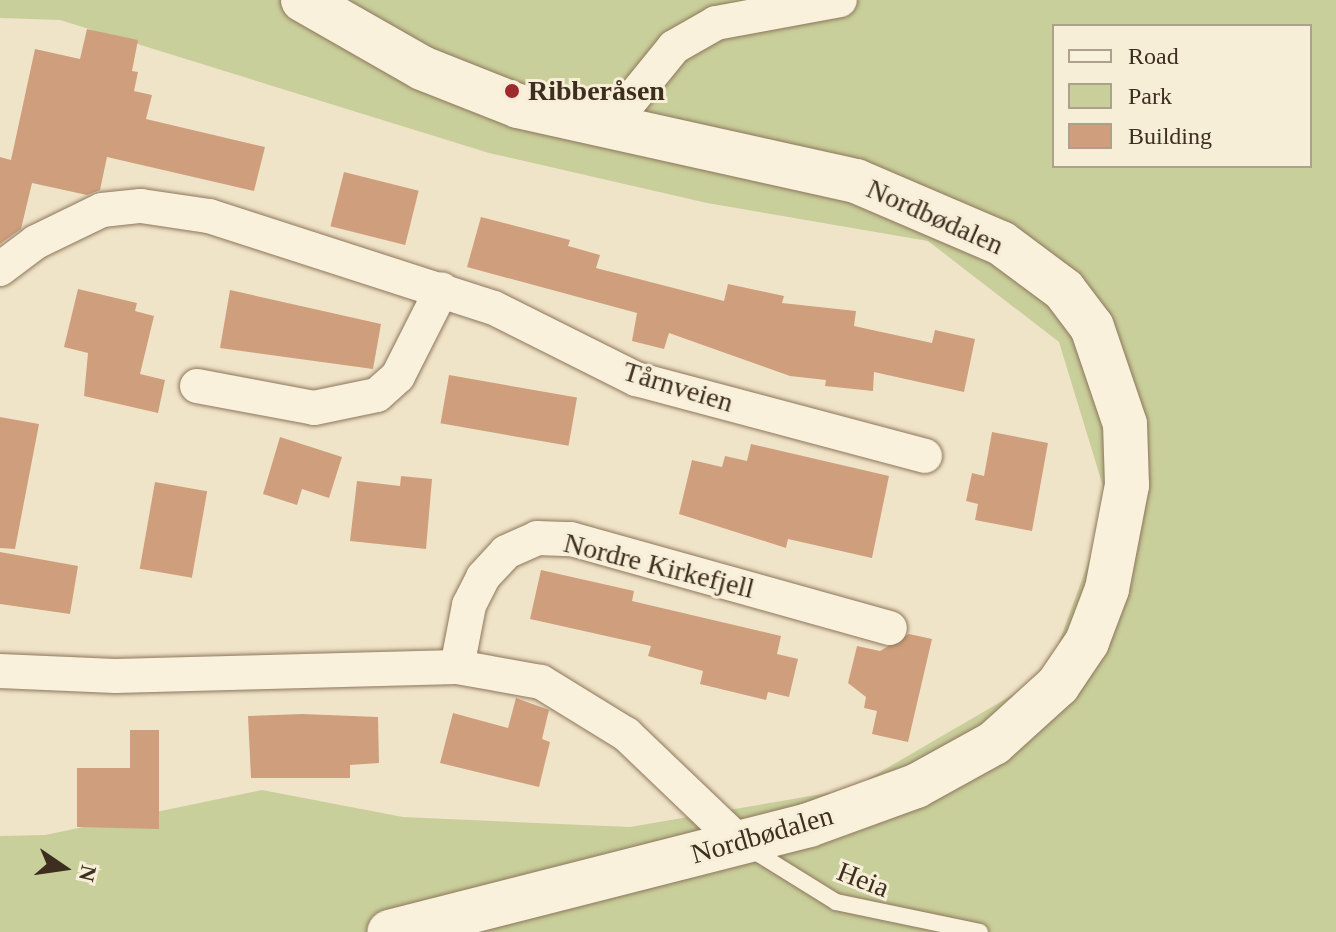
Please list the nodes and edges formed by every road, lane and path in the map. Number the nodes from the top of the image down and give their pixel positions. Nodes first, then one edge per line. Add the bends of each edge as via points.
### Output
1 (303, 0) edge
2 (840, 0) edge
3 (617, 128) junction
4 (0, 269) edge
5 (442, 289) junction
6 (197, 386) dead end
7 (925, 456) dead end
8 (890, 628) dead end
9 (457, 667) junction
10 (0, 671) edge
11 (741, 844) junction
12 (389, 932) edge
13 (980, 932) edge

1 - 3 street, Nordbødalen via 422,68 518,106
2 - 3 street via 729,19 674,47 618,116
3 - 11 street, Nordbødalen via 856,181 1001,243 1064,290 1092,327 1125,424 1127,485 1107,589 1087,642 1058,685 994,743 916,786
4 - 5 street, Tårnveien via 36,242 102,210 141,206 209,216
5 - 6 street via 398,376 377,395 314,408
5 - 7 street, Tårnveien via 636,379
8 - 9 street, Nordre Kirkefjell via 571,539 537,538 506,552 483,577 469,605
9 - 10 street via 115,676
9 - 11 street via 541,682 586,705 638,744
11 - 12 street, Nordbødalen
11 - 13 lane, Heia via 836,902

